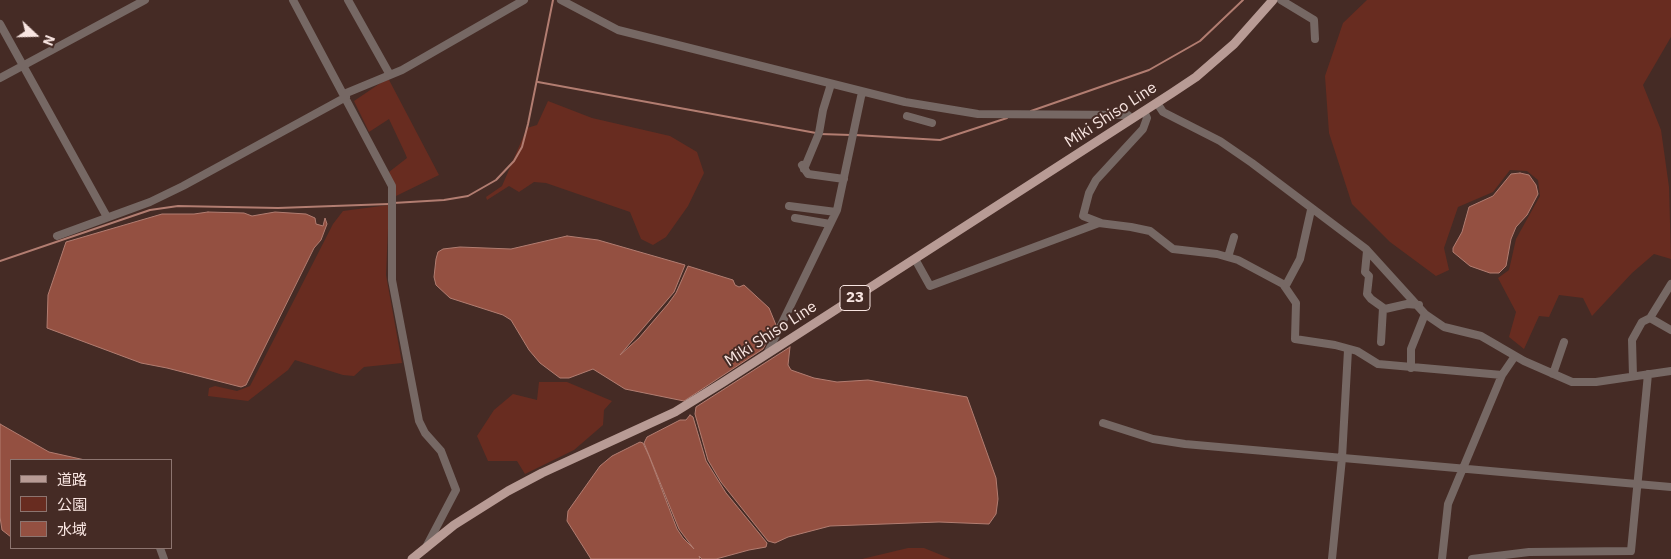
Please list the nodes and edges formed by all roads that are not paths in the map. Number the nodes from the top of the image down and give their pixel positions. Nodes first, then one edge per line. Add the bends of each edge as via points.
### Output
1 (145, 0) edge
2 (293, 0) edge
3 (348, 0) edge
4 (524, 0) edge
5 (561, 0) edge
6 (1272, 0) edge
7 (1282, 0) edge
8 (0, 24) edge
9 (1315, 40) dead end
10 (22, 66) junction
11 (390, 75) junction
12 (0, 78) edge
13 (831, 84) junction
14 (862, 92) junction
15 (345, 96) junction
16 (1157, 103) junction
17 (911, 104) junction
18 (932, 106) junction
19 (1144, 111) junction
20 (1132, 119) junction
21 (844, 179) junction
22 (789, 206) dead end
23 (1311, 210) junction
24 (836, 212) junction
25 (107, 216) junction
26 (795, 218) dead end
27 (1100, 223) junction
28 (830, 224) junction
29 (57, 236) dead end
30 (1234, 237) dead end
31 (1368, 251) junction
32 (1228, 257) junction
33 (915, 259) junction
34 (1671, 284) edge
35 (1285, 287) junction
36 (1419, 305) junction
37 (1383, 308) junction
38 (1425, 314) junction
39 (1650, 318) junction
40 (1671, 330) edge
41 (1381, 342) dead end
42 (1564, 342) dead end
43 (1348, 350) junction
44 (767, 354) junction
45 (1515, 356) junction
46 (1411, 368) junction
47 (1671, 371) edge
48 (1553, 374) junction
49 (1648, 374) junction
50 (1502, 375) junction
51 (1633, 376) junction
52 (1103, 423) dead end
53 (1342, 458) junction
54 (1464, 468) junction
55 (1637, 485) junction
56 (1671, 487) edge
57 (425, 549) junction
58 (412, 559) edge
59 (1332, 559) edge
60 (1442, 559) edge
61 (1472, 559) edge

1 - 10 street
2 - 15 street
3 - 11 street
4 - 11 street
5 - 13 street via 618,30
6 - 16 main road, Miki Shiso Line / 23 via 1214,63
7 - 9 street via 1314,20
8 - 10 street
10 - 12 street
10 - 25 street
11 - 15 street
13 - 14 street
13 - 21 street via 819,133 803,167 808,174 818,177
14 - 17 street
14 - 21 street
15 - 25 street via 184,186 150,202
15 - 57 street via 392,186 393,288 419,421 425,434 441,451 456,490
16 - 19 main road, Miki Shiso Line / 23
16 - 23 street via 1164,112 1220,141 1252,163
17 - 18 street
17 - 18 street via 906,118 930,122
18 - 20 street via 978,114 1128,115
19 - 20 main road, Miki Shiso Line / 23
19 - 27 street via 1147,118 1143,129 1096,180 1089,193 1083,216
20 - 33 main road, Miki Shiso Line / 23
21 - 24 street
22 - 24 street
23 - 31 street
23 - 35 street via 1300,259
24 - 28 street
25 - 29 street
26 - 28 street
27 - 32 street via 1150,231 1172,249
27 - 33 street via 930,286
28 - 44 street
30 - 32 street
31 - 36 street
31 - 37 street via 1365,272 1369,276 1367,294
32 - 35 street via 1260,271
33 - 44 main road, Miki Shiso Line / 23
34 - 39 street
35 - 43 street via 1296,303 1294,339
36 - 37 street
36 - 38 street
37 - 41 street
38 - 45 street via 1444,327 1481,336
38 - 46 street via 1411,349
39 - 40 street
39 - 51 street via 1642,322 1632,340
42 - 48 street
43 - 46 street via 1357,351 1378,364
43 - 53 street
44 - 57 main road, Miki Shiso Line / 23 via 676,412 508,490
45 - 48 street
45 - 50 street
46 - 50 street
47 - 49 street
48 - 51 street via 1583,384
49 - 51 street
49 - 55 street
50 - 54 street
52 - 53 street via 1153,439
53 - 54 street
53 - 59 street
54 - 55 street
54 - 60 street via 1448,504
55 - 56 street
55 - 61 street via 1632,551 1529,552
57 - 58 main road, Miki Shiso Line / 23

